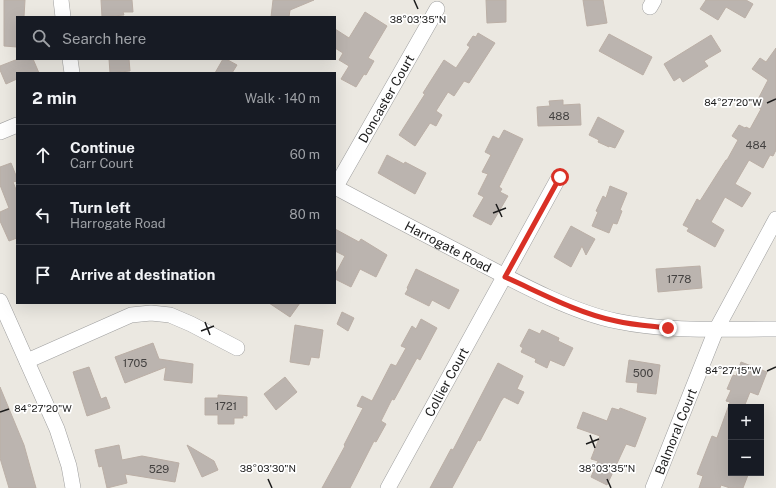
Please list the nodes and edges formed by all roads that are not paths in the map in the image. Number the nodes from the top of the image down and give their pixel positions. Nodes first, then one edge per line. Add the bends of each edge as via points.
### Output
1 (61, 0) edge
2 (438, 9) dead end
3 (63, 16) edge
4 (70, 60) edge
5 (72, 72) edge
6 (16, 125) edge
7 (0, 132) edge
8 (560, 177) dead end
9 (336, 186) edge
10 (336, 189) edge
11 (776, 219) edge
12 (505, 277) junction
13 (0, 301) edge
14 (776, 329) edge
15 (716, 330) junction
16 (237, 348) dead end
17 (27, 361) junction
18 (73, 488) edge
19 (388, 488) edge
20 (653, 488) edge

1 - 3 street
2 - 9 street, Doncaster Court
4 - 5 street
6 - 7 street
8 - 12 street, Collier Court
10 - 12 street, Harrogate Road
11 - 15 street, Balmoral Court
12 - 15 street, Harrogate Road via 556,301 616,321 668,328
12 - 19 street, Collier Court
13 - 17 street
14 - 15 street, Harrogate Road
15 - 20 street, Balmoral Court
16 - 17 street via 170,315 151,312 131,315
17 - 18 street via 57,429

